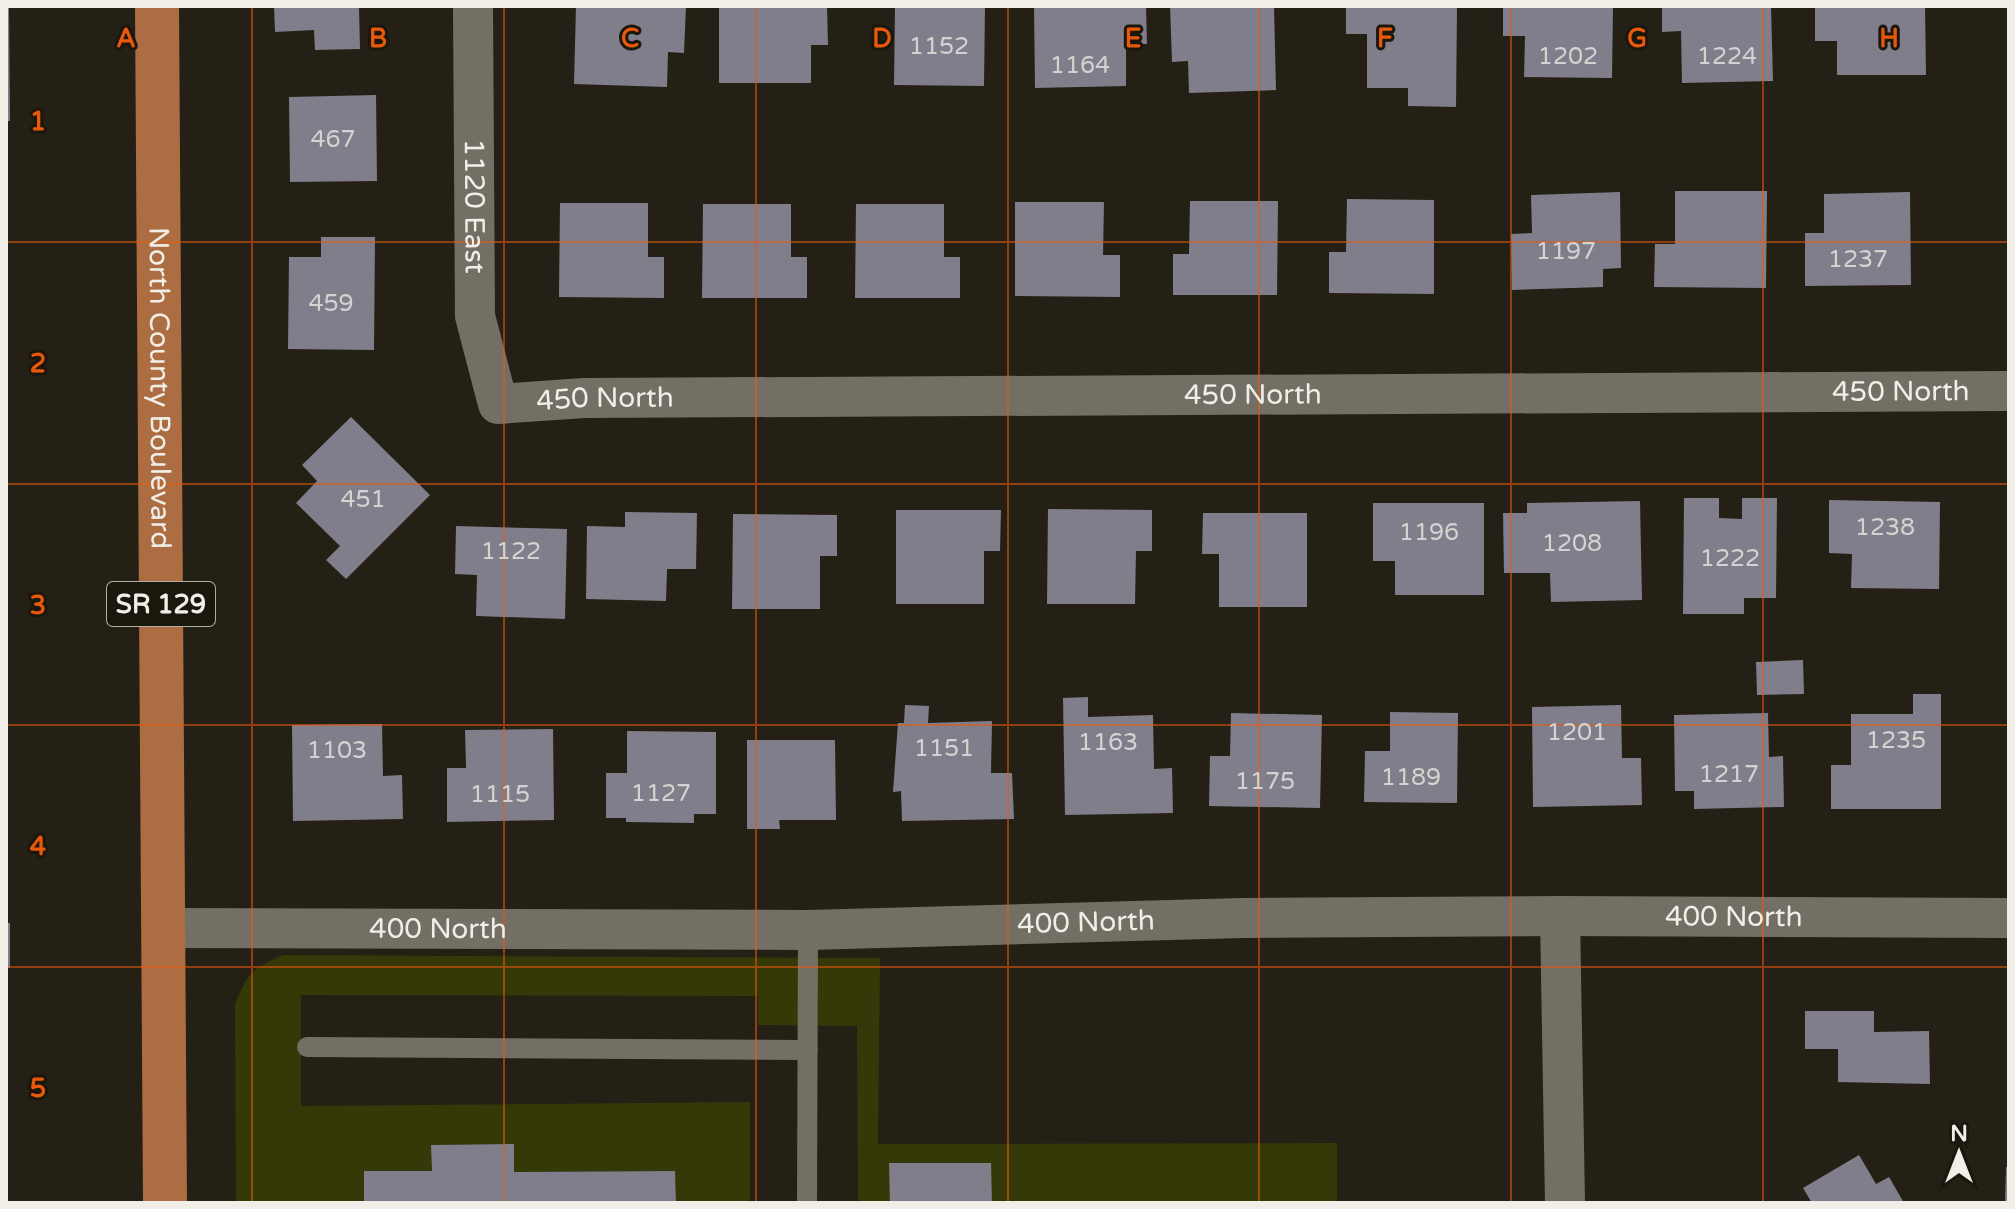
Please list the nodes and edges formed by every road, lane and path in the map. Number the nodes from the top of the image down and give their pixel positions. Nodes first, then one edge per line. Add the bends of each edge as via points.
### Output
1 (157, 6) edge
2 (473, 6) edge
3 (2009, 391) edge
4 (498, 404) joint
5 (1560, 916) junction
6 (2009, 918) edge
7 (164, 928) junction
8 (808, 930) junction
9 (307, 1047) dead end
10 (808, 1050) junction
11 (165, 1203) edge
12 (807, 1203) edge
13 (1565, 1203) edge

1 - 7 main road, North County Boulevard / SR 129
2 - 4 street, 1120 East via 475,316
3 - 4 street, 450 North via 600,398
5 - 6 street, 400 North
5 - 8 street, 400 North
5 - 13 street
7 - 8 street, 400 North
7 - 11 main road, North County Boulevard / SR 129
8 - 10 lane
9 - 10 lane
10 - 12 lane

